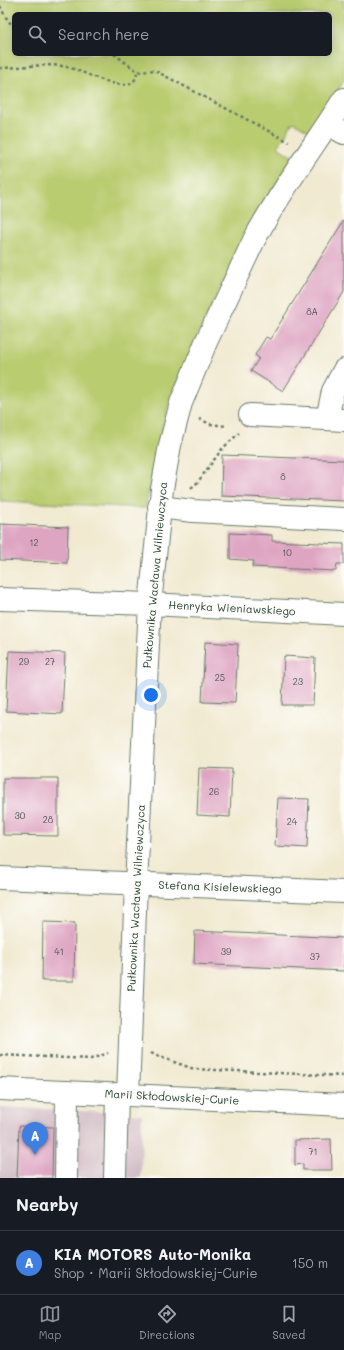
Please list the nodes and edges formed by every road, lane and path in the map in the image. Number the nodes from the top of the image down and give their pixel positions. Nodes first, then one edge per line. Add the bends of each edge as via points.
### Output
1 (0, 6) edge
2 (12, 25) edge
3 (117, 56) edge
4 (0, 68) edge
5 (137, 71) junction
6 (344, 99) edge
7 (336, 128) edge
8 (309, 153) junction
9 (344, 370) edge
10 (336, 420) edge
11 (245, 423) joint
12 (195, 425) dead end
13 (226, 426) dead end
14 (169, 508) junction
15 (344, 518) edge
16 (0, 599) edge
17 (150, 604) junction
18 (344, 614) edge
19 (0, 878) edge
20 (136, 884) junction
21 (344, 892) edge
22 (148, 1051) dead end
23 (113, 1052) dead end
24 (0, 1055) edge
25 (344, 1076) edge
26 (0, 1089) edge
27 (67, 1092) junction
28 (122, 1095) junction
29 (344, 1105) edge
30 (66, 1178) edge
31 (115, 1178) edge

1 - 2 path
3 - 5 path
4 - 5 path via 59,65 101,80 127,84 134,81
5 - 8 path via 154,70
6 - 7 street, Pułkownika Wacława Wilniewczyca
7 - 8 street, Pułkownika Wacława Wilniewczyca
8 - 14 street, Pułkownika Wacława Wilniewczyca via 265,218 192,374 174,425 164,472
9 - 10 street via 333,391
10 - 11 street
11 - 14 path via 197,483
12 - 13 path via 197,418 210,424
14 - 15 street
14 - 17 street, Pułkownika Wacława Wilniewczyca
16 - 17 street, Henryka Wieniawskiego
17 - 18 street, Henryka Wieniawskiego
17 - 20 street, Pułkownika Wacława Wilniewczyca
19 - 20 street, Stefana Kisielewskiego
20 - 21 street, Stefana Kisielewskiego
20 - 28 street, Pułkownika Wacława Wilniewczyca
22 - 25 path via 194,1069
23 - 24 path via 91,1059
26 - 27 street, Marii Skłodowskiej-Curie
27 - 28 street, Marii Skłodowskiej-Curie
27 - 30 street
28 - 29 street, Marii Skłodowskiej-Curie
28 - 31 street, Pułkownika Wacława Wilniewczyca

